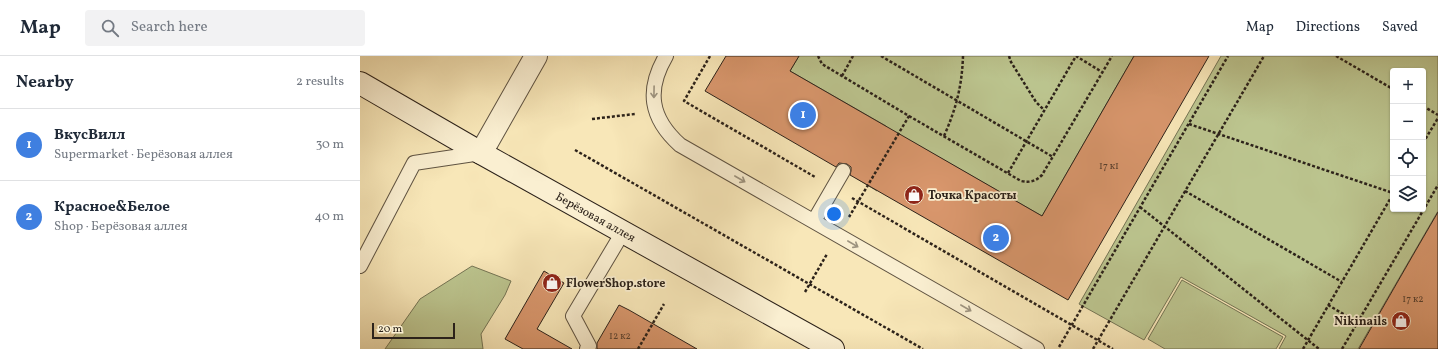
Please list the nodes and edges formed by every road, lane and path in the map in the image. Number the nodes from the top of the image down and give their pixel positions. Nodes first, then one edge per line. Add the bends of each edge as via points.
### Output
1 (536, 56) edge
2 (666, 56) edge
3 (710, 56) edge
4 (818, 56) edge
5 (853, 56) edge
6 (881, 56) edge
7 (963, 56) edge
8 (1010, 56) edge
9 (1112, 56) edge
10 (1228, 56) edge
11 (1264, 56) edge
12 (1336, 56) edge
13 (1102, 72) junction
14 (842, 76) junction
15 (360, 83) edge
16 (1390, 87) edge
17 (958, 101) junction
18 (1426, 108) edge
19 (1044, 110) junction
20 (909, 116) junction
21 (1438, 116) edge
22 (1189, 124) junction
23 (1218, 134) junction
24 (944, 136) junction
25 (1425, 140) edge
26 (1026, 142) junction
27 (575, 150) dead end
28 (481, 153) junction
29 (1053, 157) junction
30 (843, 171) dead end
31 (1008, 173) junction
32 (868, 185) dead end
33 (1438, 185) edge
34 (834, 187) junction
35 (1185, 191) junction
36 (1390, 193) edge
37 (1390, 199) edge
38 (1426, 203) edge
39 (1140, 207) junction
40 (1420, 212) edge
41 (814, 221) junction
42 (1164, 226) junction
43 (623, 232) junction
44 (360, 266) edge
45 (1342, 282) junction
46 (664, 304) dead end
47 (1328, 305) junction
48 (1357, 322) junction
49 (1072, 325) junction
50 (1098, 340) junction
51 (1308, 340) junction
52 (829, 348) edge
53 (587, 349) edge
54 (638, 349) edge
55 (923, 349) edge
56 (1037, 349) edge
57 (1058, 349) edge
58 (1093, 349) edge
59 (1113, 349) edge
60 (1303, 349) edge
61 (1319, 349) edge
62 (1342, 349) edge

1 - 28 main road
2 -> 41 lane via 656,76 654,96 656,110 669,135 680,145
3 - 34 path via 684,101
4 - 14 path via 822,64
5 - 14 path
6 - 17 path
7 - 17 path
8 - 19 path via 1011,62 1036,102
9 - 13 path
10 - 22 path
11 - 23 path
12 - 16 path
13 - 19 path via 1076,56
13 - 29 path
14 - 20 path
15 - 28 main road, Берёзовая аллея
17 - 24 path
17 - 26 path
18 - 21 path
19 - 26 path
20 - 24 path
20 - 32 path
21 - 25 path
22 - 23 path
22 - 39 path
23 - 35 path
23 - 36 path
24 - 31 path
26 - 29 path
26 - 31 path
27 - 55 path
28 - 43 main road, Берёзовая аллея
28 - 44 lane via 414,163
29 - 31 path via 1042,175 1033,182 1021,181
30 - 34 lane
33 - 38 path
34 - 41 lane
34 - 49 path
35 - 42 path
35 - 45 path
37 - 45 path
39 - 42 path
39 - 49 path
40 - 48 path
41 -> 56 lane
42 - 50 path
42 - 51 path
43 - 52 main road, Берёзовая аллея
43 - 53 lane via 573,316 589,346
45 - 47 path
46 - 54 path
47 - 48 path
47 - 51 path
48 - 62 path
49 - 50 path
49 - 57 path
50 - 58 path
50 - 59 path
51 - 60 path
51 - 61 path

